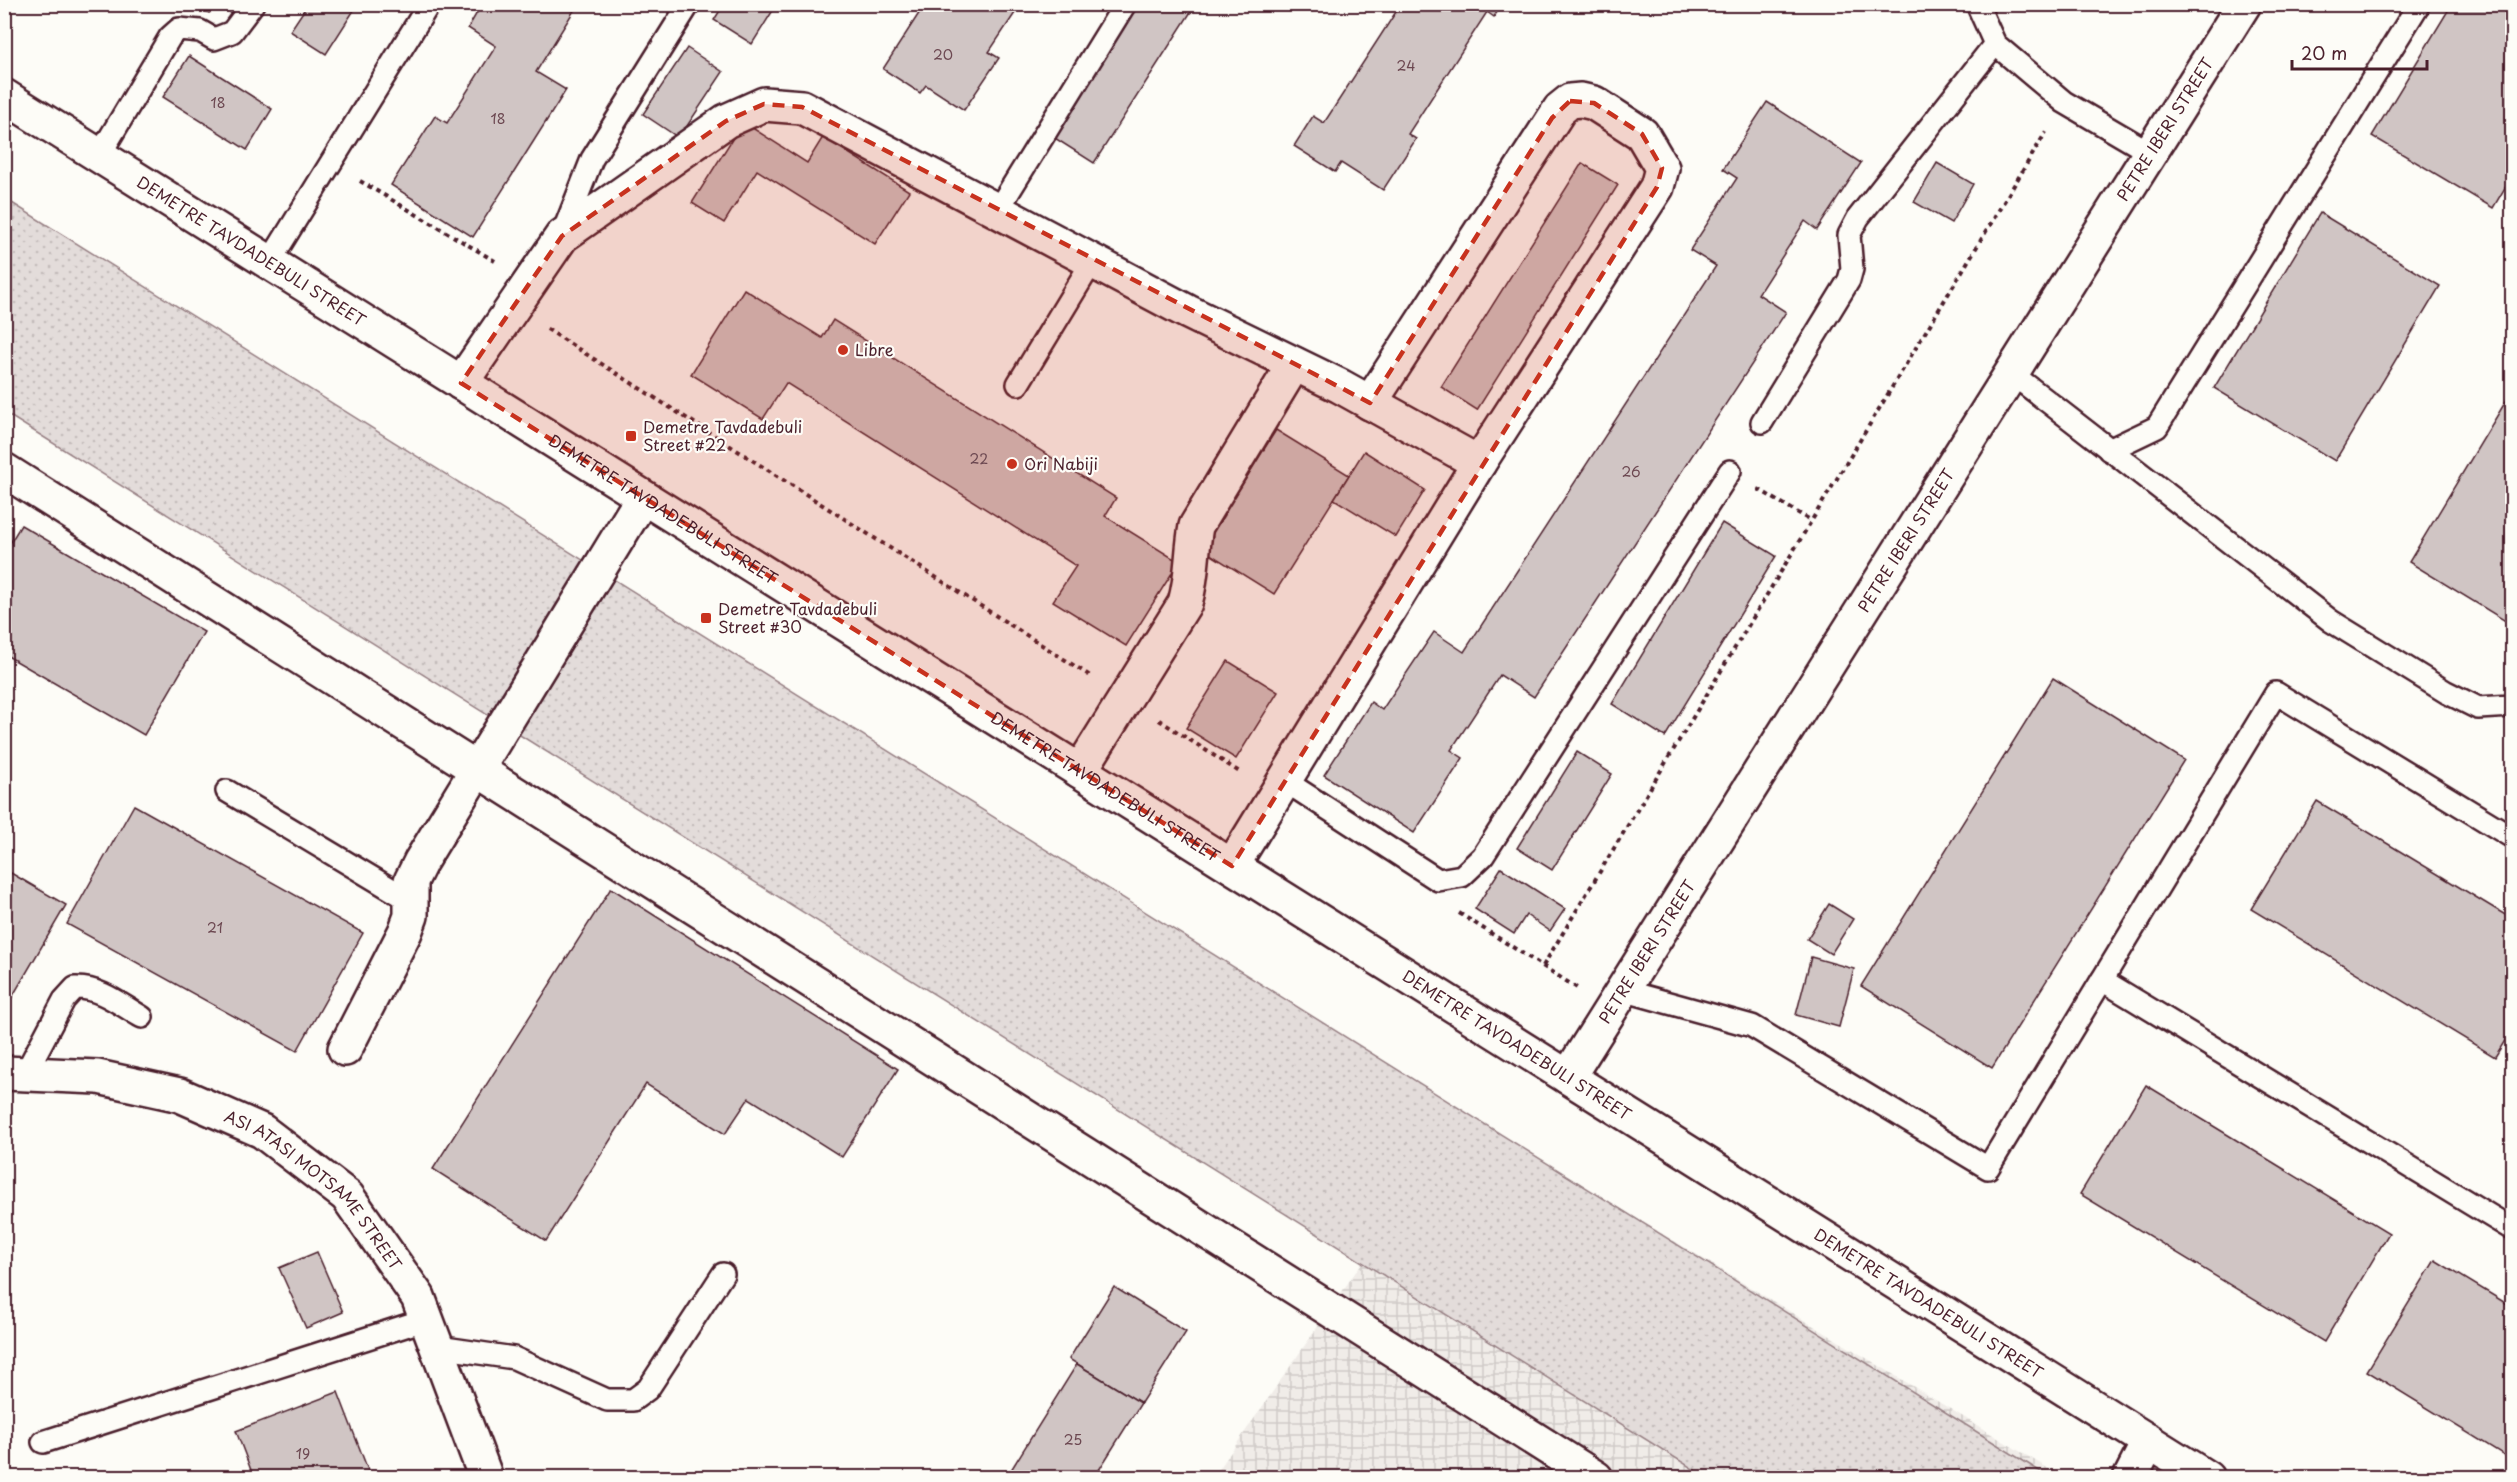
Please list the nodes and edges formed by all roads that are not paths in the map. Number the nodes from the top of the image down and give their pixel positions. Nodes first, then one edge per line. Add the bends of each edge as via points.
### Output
1 (253, 4) edge
2 (429, 4) edge
3 (689, 4) edge
4 (1125, 4) edge
5 (1977, 4) edge
6 (2244, 4) edge
7 (2420, 4) edge
8 (1995, 44) junction
9 (4, 96) edge
10 (2151, 153) junction
11 (99, 156) junction
12 (997, 211) junction
13 (562, 236) junction
14 (1092, 262) junction
15 (269, 263) junction
16 (1294, 364) junction
17 (2011, 373) junction
18 (461, 382) junction
19 (1018, 384) dead end
20 (1370, 403) junction
21 (1761, 422) dead end
22 (2109, 450) junction
23 (1479, 463) junction
24 (4, 470) edge
25 (1730, 471) road end
26 (644, 497) junction
27 (2512, 706) edge
28 (478, 770) junction
29 (1080, 771) junction
30 (1280, 788) junction
31 (227, 791) dead end
32 (2512, 837) edge
33 (1232, 866) junction
34 (411, 901) junction
35 (2102, 980) junction
36 (1616, 1000) junction
37 (142, 1017) dead end
38 (345, 1049) dead end
39 (15, 1073) edge
40 (1568, 1077) junction
41 (2512, 1229) edge
42 (723, 1274) dead end
43 (432, 1333) junction
44 (2149, 1441) junction
45 (43, 1442) dead end
46 (486, 1478) edge
47 (1596, 1478) edge
48 (2130, 1478) edge
49 (2207, 1478) edge

1 - 11 lane via 232,32 222,36 214,39 200,31 180,29 170,37
2 - 15 lane
3 - 13 lane via 592,159
4 - 12 lane
5 - 8 lane
6 - 10 street, PETRE IBERI STREET
7 - 22 lane via 2157,427
8 - 10 lane via 2064,102
8 - 21 lane via 1858,218 1849,235 1849,280
9 - 11 street, DEMETRE TAVDADEBULI STREET
10 - 17 street, PETRE IBERI STREET
11 - 15 street, DEMETRE TAVDADEBULI STREET
12 - 13 street via 802,107 764,104 726,121
12 - 14 street
13 - 18 street
14 - 16 street
14 - 19 lane
15 - 18 street, DEMETRE TAVDADEBULI STREET
16 - 20 street
16 - 29 street via 1196,526 1192,576 1185,603
17 - 22 lane
17 - 36 street, PETRE IBERI STREET
18 - 26 street, DEMETRE TAVDADEBULI STREET
20 - 23 street
20 - 23 street via 1552,118 1570,101 1594,103 1647,141 1662,168 1657,186
22 - 27 lane via 2331,621 2478,708
23 - 30 street
24 - 28 street
25 - 30 lane via 1483,856 1462,876 1438,880
26 - 28 street
26 - 29 street, DEMETRE TAVDADEBULI STREET
28 - 34 street via 411,881
28 - 47 street
29 - 33 street, DEMETRE TAVDADEBULI STREET
30 - 33 street
31 - 34 lane
32 - 35 lane via 2276,693
33 - 40 street, DEMETRE TAVDADEBULI STREET
34 - 38 street via 405,933
35 - 36 lane via 1988,1168 1752,1026
35 - 41 lane
36 - 40 street, PETRE IBERI STREET
37 - 39 lane via 103,993 75,988
39 - 43 street, ASI ATASI MOTSAME STREET via 98,1077 180,1095 262,1131 347,1196 418,1297
40 - 44 street, DEMETRE TAVDADEBULI STREET
42 - 43 lane via 648,1389 633,1400 607,1400 514,1358
43 - 45 lane
43 - 46 street, ASI ATASI MOTSAME STREET
44 - 48 street
44 - 49 street, DEMETRE TAVDADEBULI STREET

